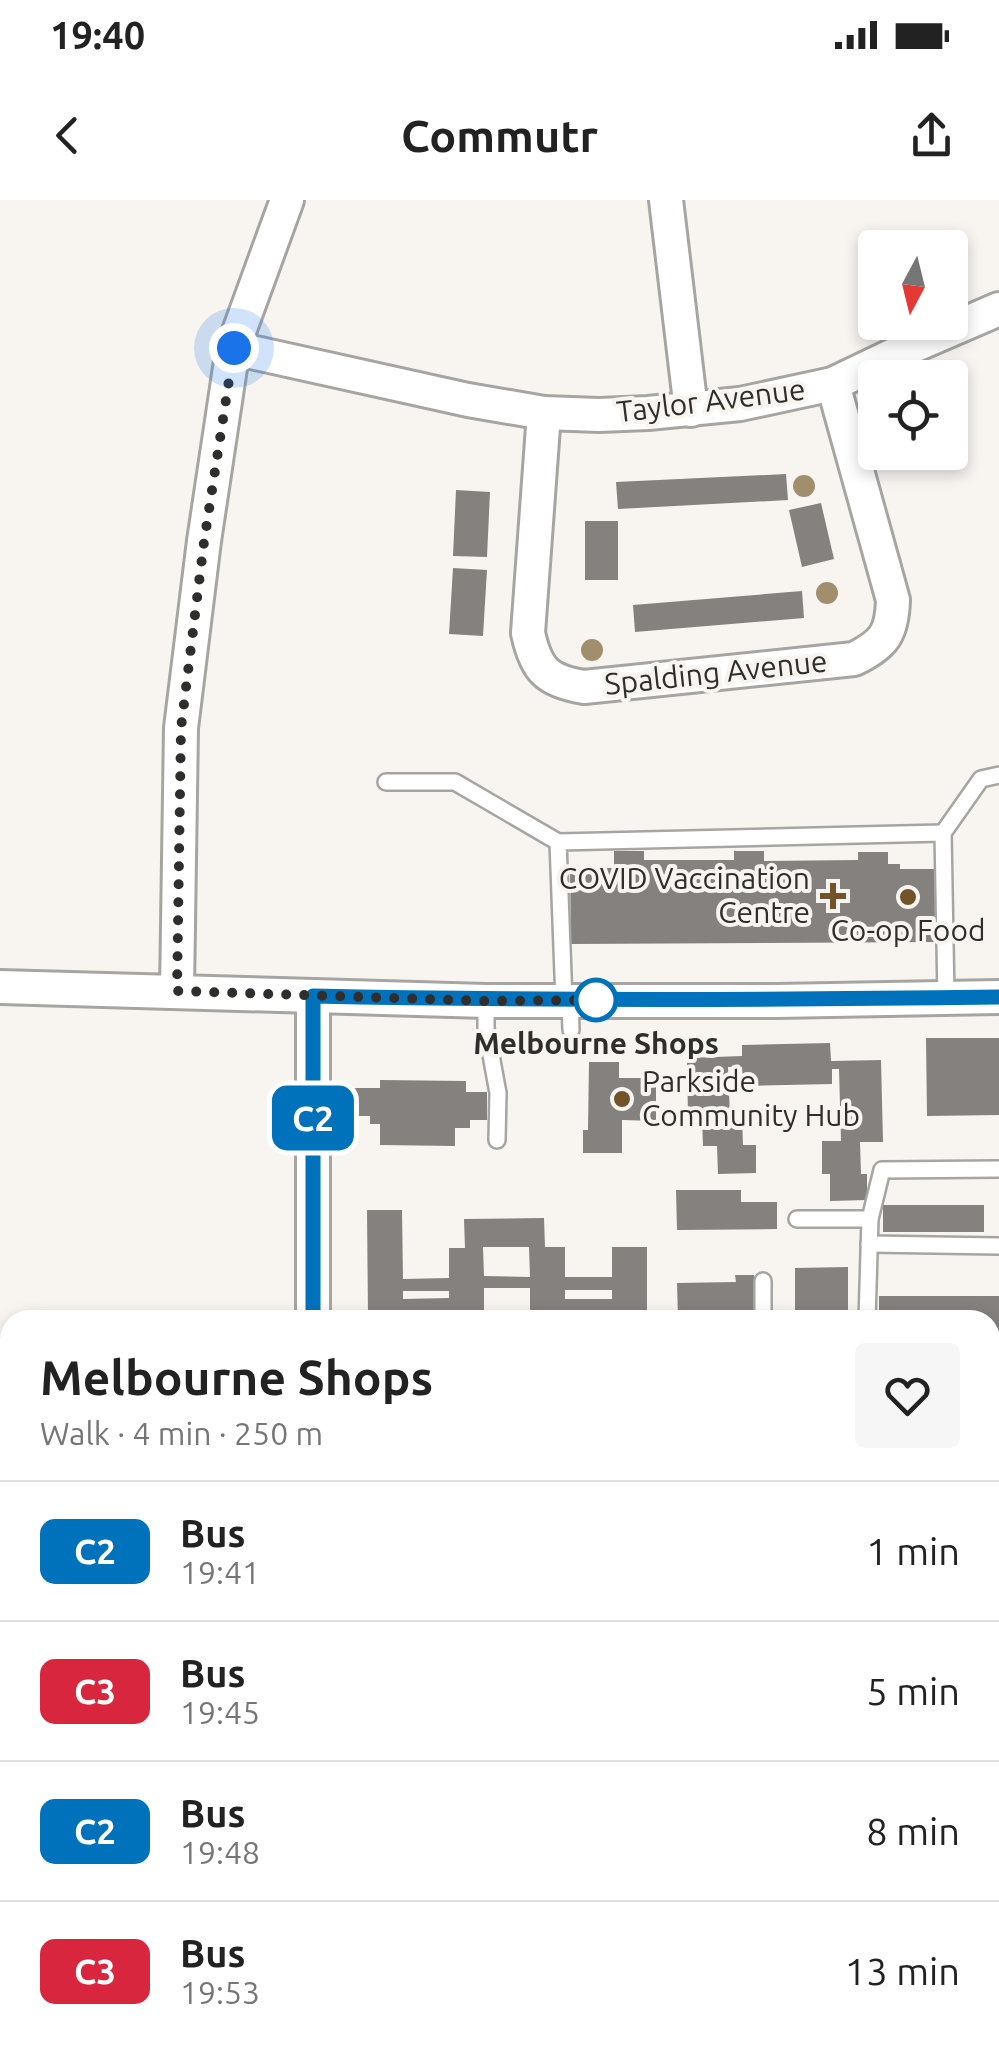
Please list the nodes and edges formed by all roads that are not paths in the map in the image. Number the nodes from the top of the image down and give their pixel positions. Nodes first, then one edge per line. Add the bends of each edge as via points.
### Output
1 (287, 200) edge
2 (666, 200) edge
3 (999, 310) edge
4 (234, 348) junction
5 (833, 384) junction
6 (691, 410) junction
7 (544, 413) junction
8 (999, 775) edge
9 (386, 782) dead end
10 (944, 833) junction
11 (558, 842) junction
12 (0, 986) edge
13 (177, 991) junction
14 (313, 996) junction
15 (999, 997) edge
16 (946, 998) junction
17 (486, 1001) junction
18 (568, 1010) junction
19 (497, 1140) dead end
20 (999, 1169) edge
21 (870, 1218) junction
22 (796, 1219) dead end
23 (869, 1244) junction
24 (999, 1246) edge
25 (763, 1281) dead end
26 (313, 1310) edge
27 (763, 1310) edge
28 (867, 1310) edge

1 - 4 street
2 - 6 street
3 - 5 street, Taylor Avenue
4 - 7 street, Taylor Avenue
4 - 13 street via 181,728
5 - 6 street, Taylor Avenue
5 - 7 street, Spalding Avenue via 892,600 884,638 854,659 584,687 543,672 528,633
6 - 7 street, Taylor Avenue
8 - 10 lane via 981,779
9 - 11 lane via 456,782
10 - 11 lane
10 - 16 lane
11 - 18 lane
12 - 13 street
13 - 14 street
14 - 17 street
14 - 26 street via 319,1164
15 - 16 street
16 - 18 street
17 - 18 street
17 - 19 lane
20 - 21 lane via 882,1170
21 - 22 lane
21 - 23 lane
23 - 24 lane
23 - 28 lane
25 - 27 lane

